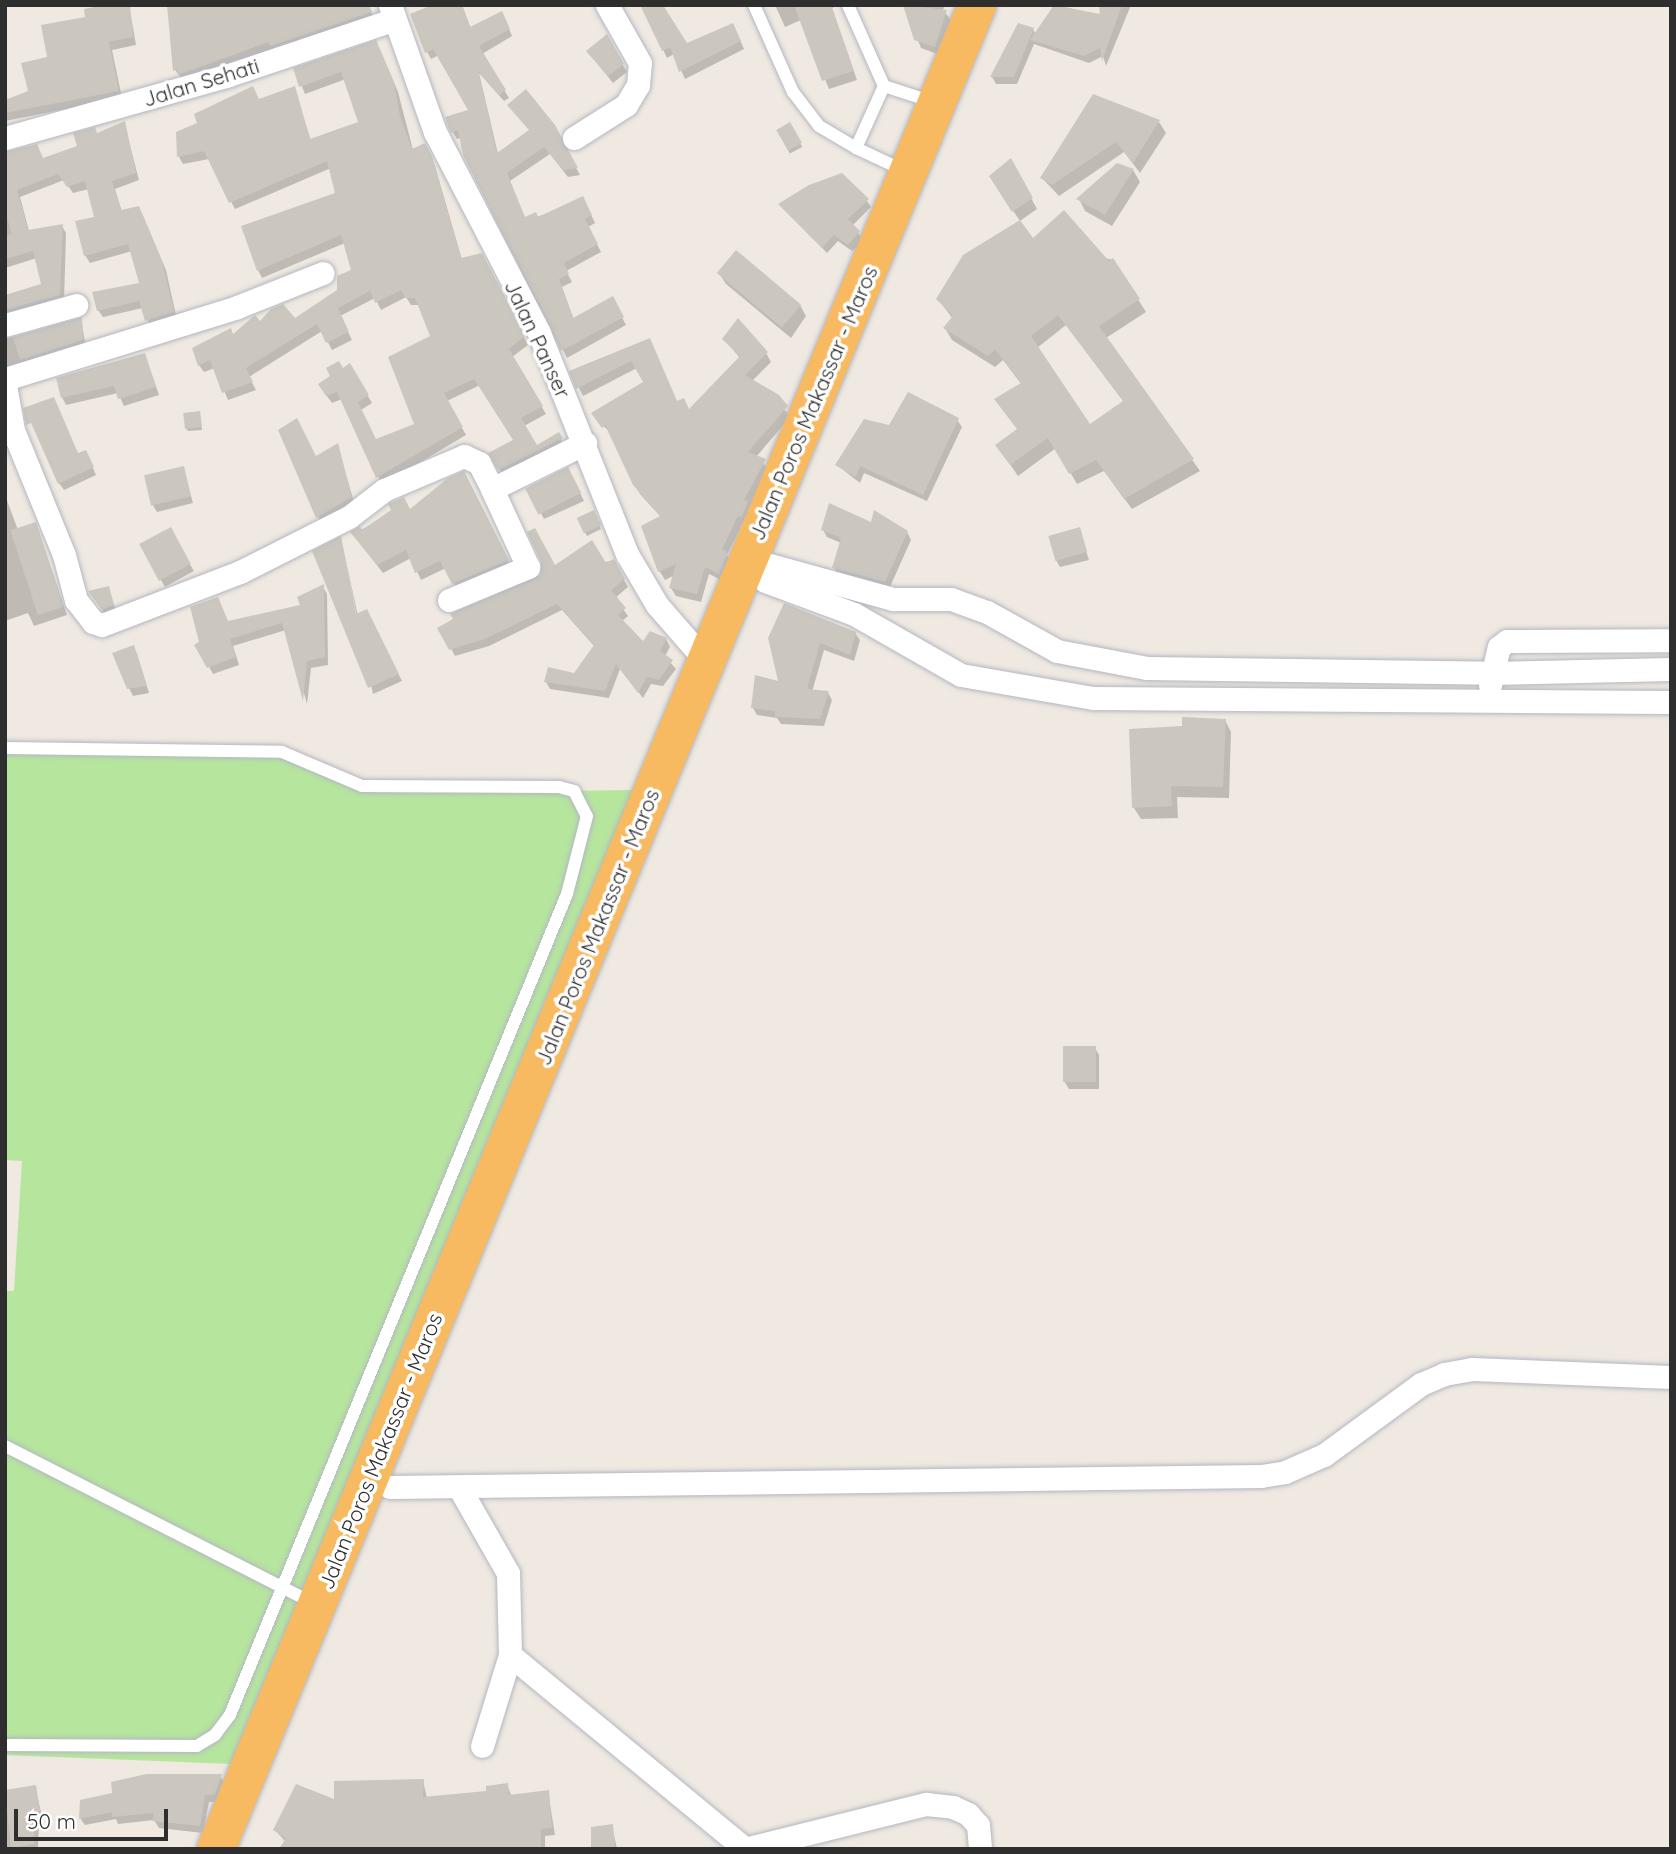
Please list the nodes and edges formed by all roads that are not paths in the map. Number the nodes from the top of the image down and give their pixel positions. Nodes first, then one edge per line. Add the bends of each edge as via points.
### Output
1 (607, 5) edge
2 (754, 5) edge
3 (848, 5) edge
4 (977, 5) edge
5 (998, 5) edge
6 (392, 12) edge
7 (884, 86) junction
8 (937, 103) junction
9 (5, 138) edge
10 (573, 138) dead end
11 (856, 148) junction
12 (908, 172) junction
13 (323, 273) dead end
14 (76, 305) dead end
15 (5, 326) edge
16 (5, 379) edge
17 (5, 385) edge
18 (9, 430) edge
19 (585, 443) junction
20 (492, 489) junction
21 (767, 573) junction
22 (449, 600) dead end
23 (1671, 640) edge
24 (705, 660) junction
25 (1671, 669) edge
26 (1491, 673) junction
27 (1489, 701) junction
28 (1671, 702) edge
29 (5, 748) edge
30 (434, 1354) junction
31 (1671, 1377) edge
32 (5, 1446) edge
33 (390, 1487) junction
34 (460, 1489) junction
35 (282, 1590) junction
36 (317, 1605) junction
37 (510, 1655) junction
38 (5, 1745) edge
39 (482, 1746) dead end
40 (216, 1849) edge
41 (239, 1849) edge
42 (745, 1849) edge
43 (980, 1849) edge

1 - 10 street via 640,63 638,85 626,105
2 - 11 lane via 793,92 819,126
3 - 7 lane
4 - 8 highway, Jalan Poros Makassar - Maros
5 - 21 highway, Jalan Poros Makassar - Maros
6 - 9 street, Jalan Sehati via 226,76
6 - 19 street, Jalan Panser via 435,132 539,333
7 - 8 lane
7 - 11 lane
8 - 12 highway, Jalan Poros Makassar - Maros
11 - 12 lane
12 - 24 highway, Jalan Poros Makassar - Maros
13 - 16 street via 237,307
14 - 15 street
17 - 18 street
18 - 20 street via 64,555 76,600 93,622 102,625 240,572 349,517 384,490 464,456 479,463
19 - 20 street
19 - 24 street, Jalan Panser via 642,585
20 - 22 street via 528,567
21 - 26 street via 893,599 951,599 987,611 1057,651 1096,662 1170,669
21 - 27 street via 854,614 961,675 1002,684 1093,698
21 - 30 highway, Jalan Poros Makassar - Maros
23 - 26 street via 1507,641 1499,647
24 - 30 highway, Jalan Poros Makassar - Maros
25 - 26 street
26 - 27 street
27 - 28 street
29 - 35 lane via 282,752 362,786 559,787 574,791 583,802 587,816 584,839 567,894
30 - 33 highway, Jalan Poros Makassar - Maros
30 - 36 highway, Jalan Poros Makassar - Maros
31 - 34 street via 1472,1369 1444,1374 1421,1384 1324,1455 1285,1472 1261,1476
32 - 35 lane
33 - 34 street
33 - 41 highway, Jalan Poros Makassar - Maros
34 - 37 street via 506,1565
35 - 36 lane
35 - 38 lane via 230,1715 215,1735 197,1746
36 - 40 highway, Jalan Poros Makassar - Maros
37 - 39 street
37 - 42 street
42 - 43 street via 926,1804 968,1814 978,1825

